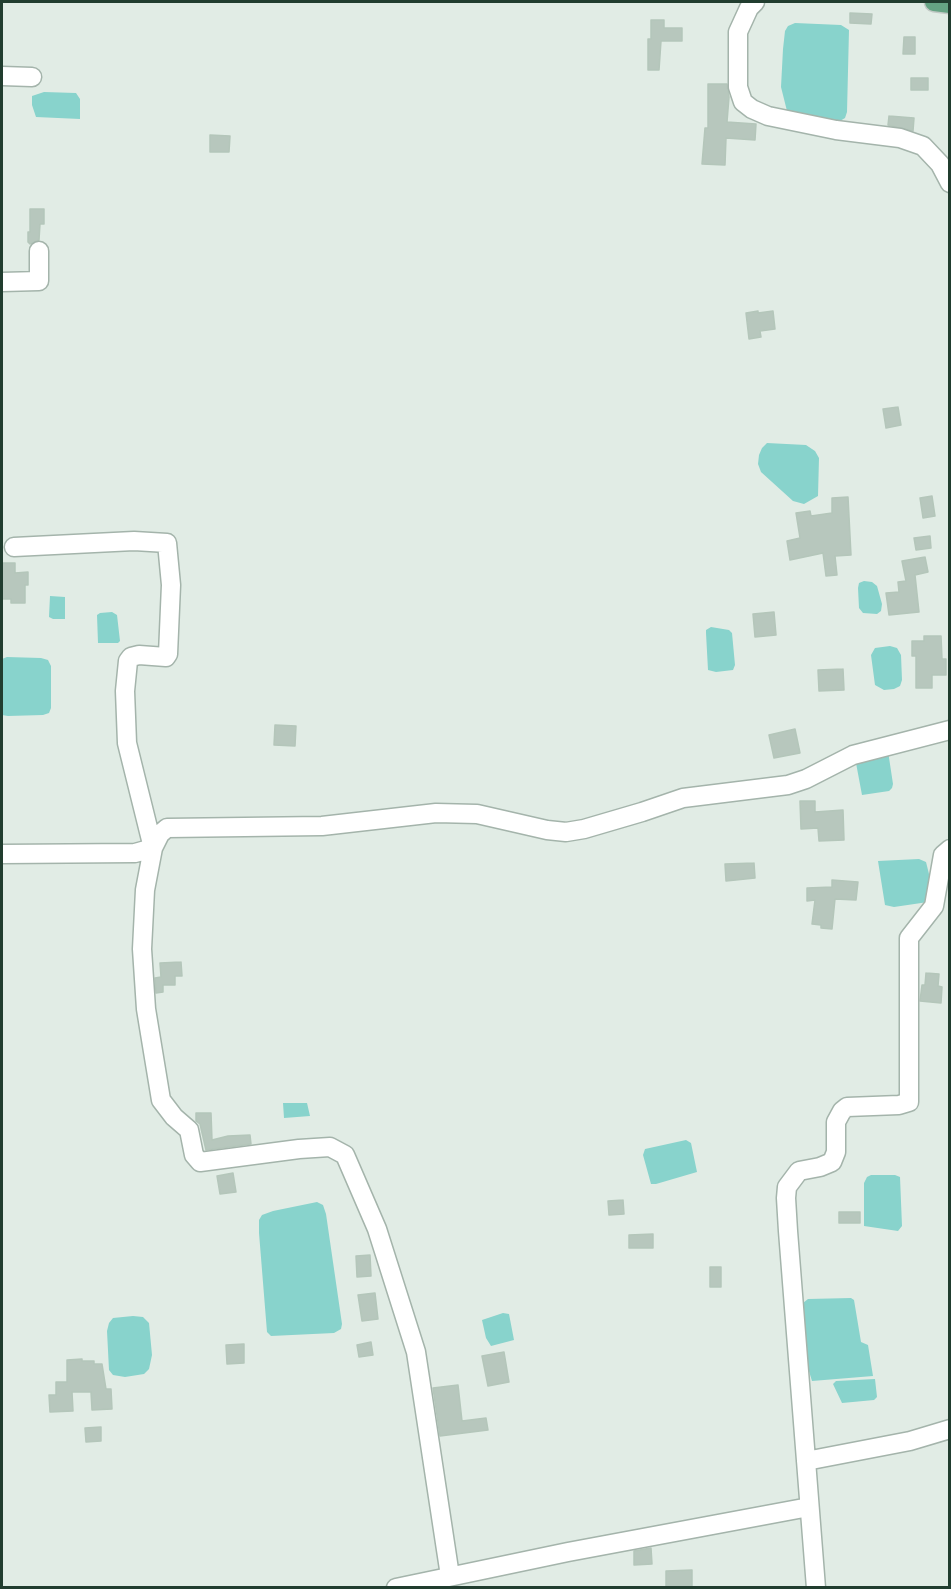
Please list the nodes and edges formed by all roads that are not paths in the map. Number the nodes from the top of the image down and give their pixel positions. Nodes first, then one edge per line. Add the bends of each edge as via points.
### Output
1 (755, 2) edge
2 (934, 2) edge
3 (950, 4) edge
4 (2, 76) edge
5 (32, 76) dead end
6 (950, 183) edge
7 (39, 251) dead end
8 (2, 282) edge
9 (14, 547) dead end
10 (950, 730) edge
11 (153, 848) junction
12 (950, 849) edge
13 (2, 854) edge
14 (950, 1429) edge
15 (806, 1461) junction
16 (809, 1507) junction
17 (450, 1576) junction
18 (396, 1587) edge
19 (816, 1587) edge

1 - 6 street via 738,32 738,87 743,102 768,116 900,138 922,146 940,164
2 - 3 main road
4 - 5 street
7 - 8 street via 39,281
9 - 11 street via 167,543 171,585 168,654 131,657 125,691 127,743
10 - 11 street via 853,755 788,785 682,798 566,832 477,814 436,813 322,826 167,828
11 - 13 street via 135,853
11 - 17 street via 145,890 142,949 146,1009 161,1100 189,1130 194,1155 200,1162 330,1147 345,1155 377,1228 416,1352
12 - 15 street via 943,855 934,906 909,938 909,1102 899,1106 847,1107 836,1122 832,1162 799,1171 788,1188
14 - 15 street via 910,1441
15 - 16 street
16 - 17 street
16 - 19 street
17 - 18 street

